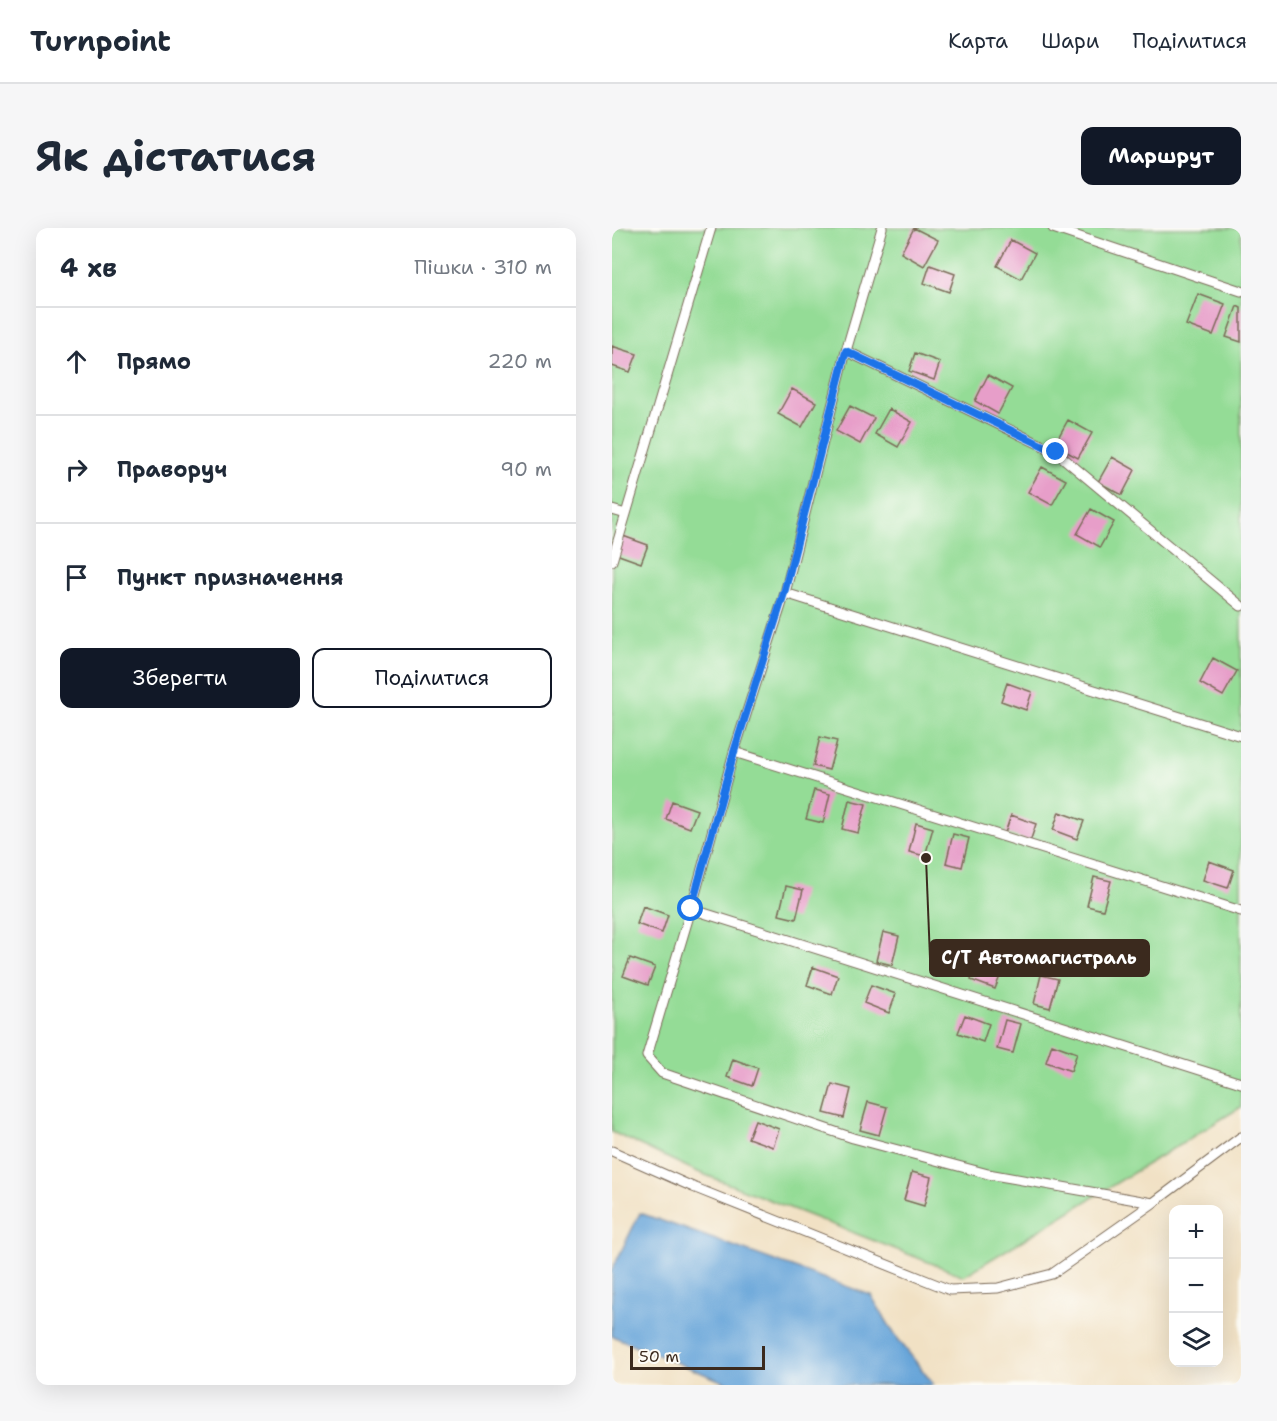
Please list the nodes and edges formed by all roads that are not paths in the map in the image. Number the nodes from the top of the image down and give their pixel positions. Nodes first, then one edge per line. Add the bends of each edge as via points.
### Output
1 (711, 228) edge
2 (882, 228) edge
3 (1053, 228) edge
4 (1241, 291) edge
5 (846, 351) junction
6 (612, 510) edge
7 (626, 514) junction
8 (612, 561) edge
9 (784, 593) junction
10 (1241, 606) edge
11 (1241, 736) edge
12 (734, 752) junction
13 (691, 909) junction
14 (1241, 911) edge
15 (1241, 1083) edge
16 (1241, 1137) edge
17 (612, 1151) edge
18 (1153, 1203) junction

1 - 7 lane
2 - 5 lane
3 - 4 lane
5 - 9 lane
5 - 10 lane via 1056,452
6 - 7 lane
7 - 8 lane
9 - 11 lane
9 - 12 lane
12 - 13 lane
12 - 14 lane
13 - 15 lane
13 - 18 lane via 647,1056 662,1073 876,1144 988,1174
16 - 18 lane
17 - 18 lane via 950,1290 998,1288 1052,1274

